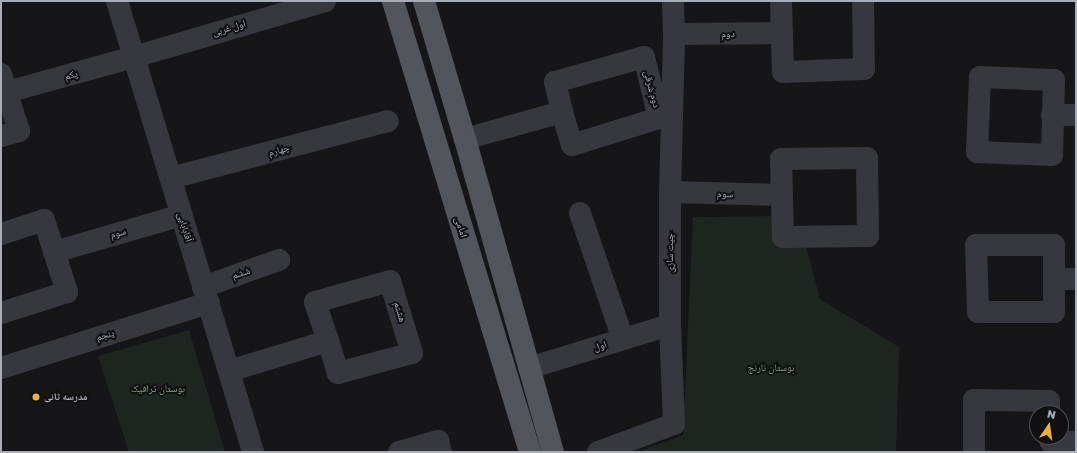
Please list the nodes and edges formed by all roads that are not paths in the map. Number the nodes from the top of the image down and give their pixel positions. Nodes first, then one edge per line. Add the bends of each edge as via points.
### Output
1 (117, 1) edge
2 (325, 1) edge
3 (393, 1) edge
4 (424, 1) edge
5 (673, 1) edge
6 (781, 1) edge
7 (863, 1) edge
8 (674, 34) junction
9 (782, 34) junction
10 (134, 58) junction
11 (4, 83) edge
12 (562, 112) junction
13 (1052, 115) junction
14 (1076, 115) edge
15 (388, 121) dead end
16 (1, 136) edge
17 (465, 139) junction
18 (171, 178) junction
19 (670, 192) junction
20 (781, 195) junction
21 (580, 213) dead end
22 (182, 215) junction
23 (1, 234) edge
24 (54, 252) junction
25 (279, 260) dead end
26 (1054, 279) junction
27 (1076, 279) edge
28 (206, 295) junction
29 (1, 313) edge
30 (670, 325) junction
31 (622, 338) junction
32 (328, 341) junction
33 (1, 368) edge
34 (529, 368) junction
35 (229, 371) junction
36 (1049, 405) edge
37 (254, 452) edge
38 (399, 452) edge
39 (441, 452) edge
40 (530, 452) edge
41 (553, 452) edge
42 (598, 452) edge
43 (974, 452) edge

1 - 10 street, آقابابایی
2 - 10 street, اول غربی
3 - 40 main road, امامی
4 - 17 main road
5 - 8 street, چیت سازی
6 - 9 street
7 - 9 street via 864,69 783,72
8 - 9 street, دوم
8 - 19 street, چیت سازی
10 - 11 street, یکم
10 - 18 street, آقابابایی
11 - 16 street via 19,131
12 - 12 street, دوم شرقی via 555,82 644,57 660,118 572,145
12 - 17 street
13 - 13 street via 1054,80 980,77 977,152 1052,155
13 - 14 street
15 - 18 street, چهارم
17 - 34 main road
18 - 22 street, آقابابایی
19 - 20 street, سوم
19 - 30 street, چیت سازی
20 - 20 street via 781,159 867,158 868,236 783,237
21 - 31 street
22 - 24 street, سوم
22 - 28 street, آقابابایی
23 - 24 street via 44,220
24 - 29 street via 67,292
25 - 28 street, ششم
26 - 26 street via 1054,312 978,312 976,245 1054,245
26 - 27 street
28 - 33 street, پنجم
28 - 35 street, آقابابایی
30 - 31 street, اول
30 - 42 street, چیت سازی via 674,424
31 - 34 street, اول
32 - 32 street, هشتم via 315,302 390,281 412,353 338,372
32 - 35 street
34 - 41 main road
35 - 37 street, آقابابایی
36 - 43 street via 1049,401 974,400
38 - 39 street via 438,441

